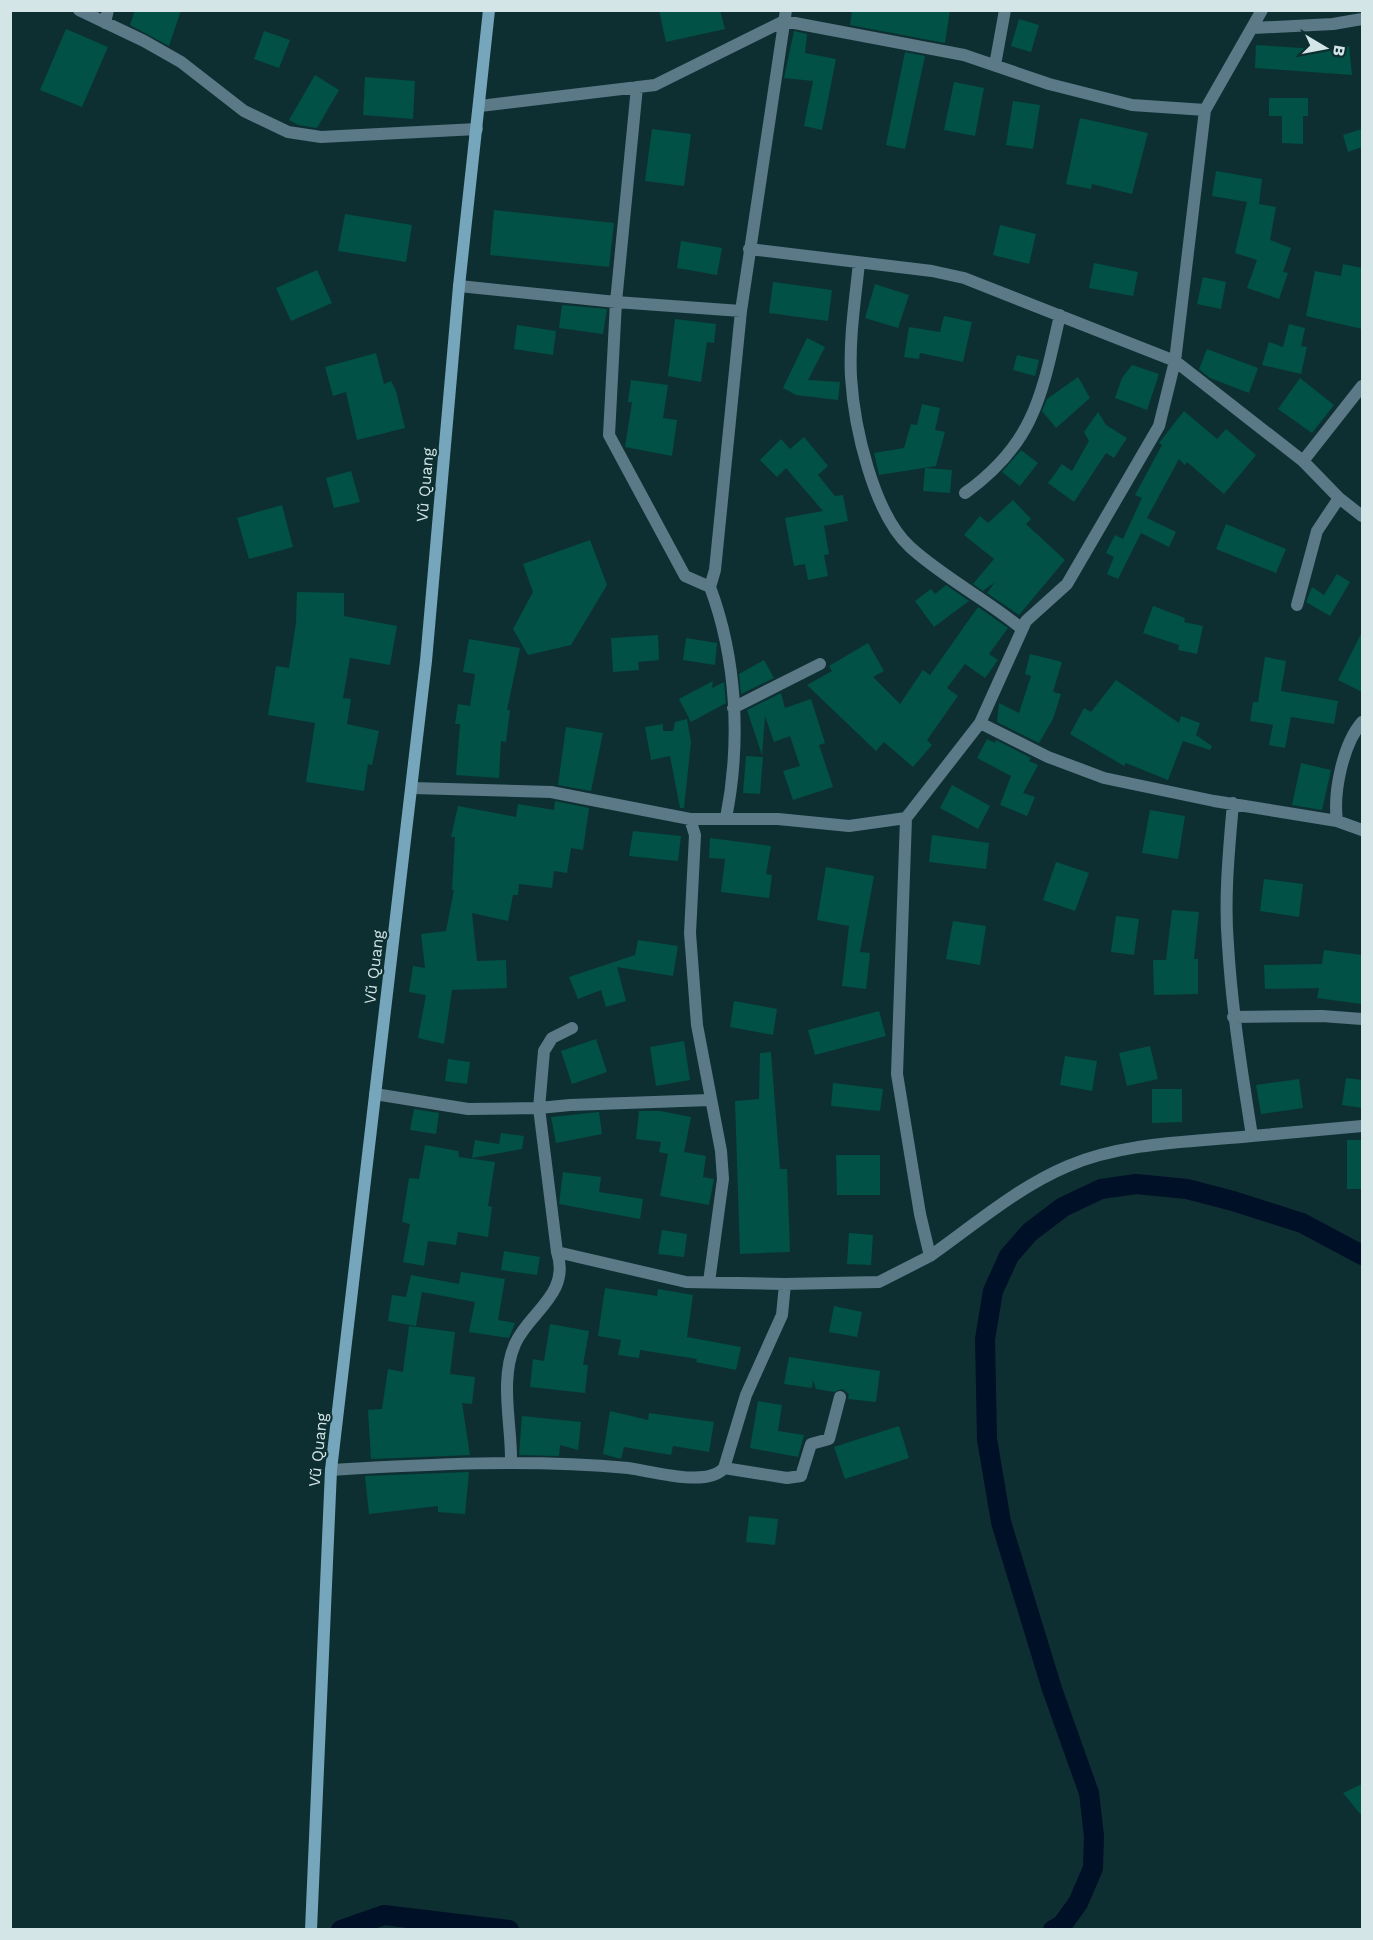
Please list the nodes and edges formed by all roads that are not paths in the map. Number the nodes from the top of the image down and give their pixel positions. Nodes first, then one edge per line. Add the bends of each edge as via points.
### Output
1 (78, 10) edge
2 (489, 10) edge
3 (1005, 10) edge
4 (1262, 10) edge
5 (785, 16) edge
6 (106, 17) edge
7 (1362, 19) edge
8 (1253, 28) junction
9 (995, 64) junction
10 (638, 87) junction
11 (480, 106) junction
12 (1205, 111) junction
13 (477, 129) junction
14 (749, 249) junction
15 (859, 263) junction
16 (459, 286) junction
17 (616, 302) junction
18 (741, 311) junction
19 (1060, 315) junction
20 (1175, 361) junction
21 (1362, 386) edge
22 (1303, 461) junction
23 (965, 493) dead end
24 (1340, 498) junction
25 (1362, 516) edge
26 (710, 587) junction
27 (1297, 605) dead end
28 (1022, 628) junction
29 (820, 664) dead end
30 (733, 708) junction
31 (1362, 722) edge
32 (980, 723) junction
33 (412, 788) junction
34 (1233, 803) junction
35 (726, 818) junction
36 (906, 818) junction
37 (690, 819) junction
38 (1337, 821) junction
39 (1362, 830) edge
40 (1233, 1017) junction
41 (1362, 1019) edge
42 (572, 1028) dead end
43 (375, 1094) junction
44 (710, 1100) junction
45 (539, 1108) junction
46 (1362, 1126) edge
47 (1252, 1136) junction
48 (557, 1252) junction
49 (930, 1256) junction
50 (709, 1282) junction
51 (785, 1284) junction
52 (840, 1397) dead end
53 (511, 1463) junction
54 (724, 1468) junction
55 (331, 1470) junction
56 (311, 1929) edge

1 - 6 street
2 - 11 main road, Vũ Quang
3 - 9 street
4 - 8 street
5 - 9 street
5 - 10 street via 655,85
5 - 14 street
6 - 13 street via 181,62 244,111 288,132 321,136
7 - 8 street
8 - 12 street
9 - 12 street via 1049,84 1122,103
10 - 11 street
10 - 17 street
11 - 13 main road, Vũ Quang
12 - 20 street
13 - 16 main road, Vũ Quang
14 - 15 street
14 - 18 street
15 - 19 street via 964,278
15 - 28 street via 851,379 877,499 891,525 909,546
16 - 17 street
16 - 33 main road, Vũ Quang
17 - 18 street
17 - 26 street via 609,435 685,576
18 - 26 street via 715,570
19 - 20 street
19 - 23 street via 1042,391 1026,429 1002,463
20 - 22 street
20 - 28 street via 1165,409 1147,447 1067,584
21 - 22 street
22 - 24 street
24 - 25 street
24 - 27 street via 1317,531
26 - 30 street via 721,622
28 - 32 street
29 - 30 street
30 - 35 street via 735,758
31 - 38 street via 1349,746 1340,780
32 - 34 street via 1083,772
32 - 36 street
33 - 37 street via 551,792
33 - 43 main road, Vũ Quang
34 - 38 street
34 - 40 street via 1227,923
35 - 36 street via 849,826
35 - 37 street
36 - 49 street via 897,1074
37 - 44 street via 695,835 690,933 697,1024
38 - 39 street
40 - 41 street
40 - 47 street
42 - 45 street via 552,1038 544,1051
43 - 45 street via 468,1109
43 - 55 main road, Vũ Quang
44 - 45 street
44 - 50 street via 723,1179
45 - 48 street
46 - 47 street
47 - 49 street via 1111,1152 1067,1166 1016,1195
48 - 50 street via 687,1282
48 - 53 street via 559,1275 554,1294 522,1332 512,1355 507,1388
49 - 51 street via 879,1282
50 - 51 street
51 - 54 street via 782,1315 746,1395
52 - 54 street via 829,1439 811,1444 801,1476 787,1478
53 - 54 street via 598,1466 699,1478 718,1474
53 - 55 street
55 - 56 main road, Vũ Quang

